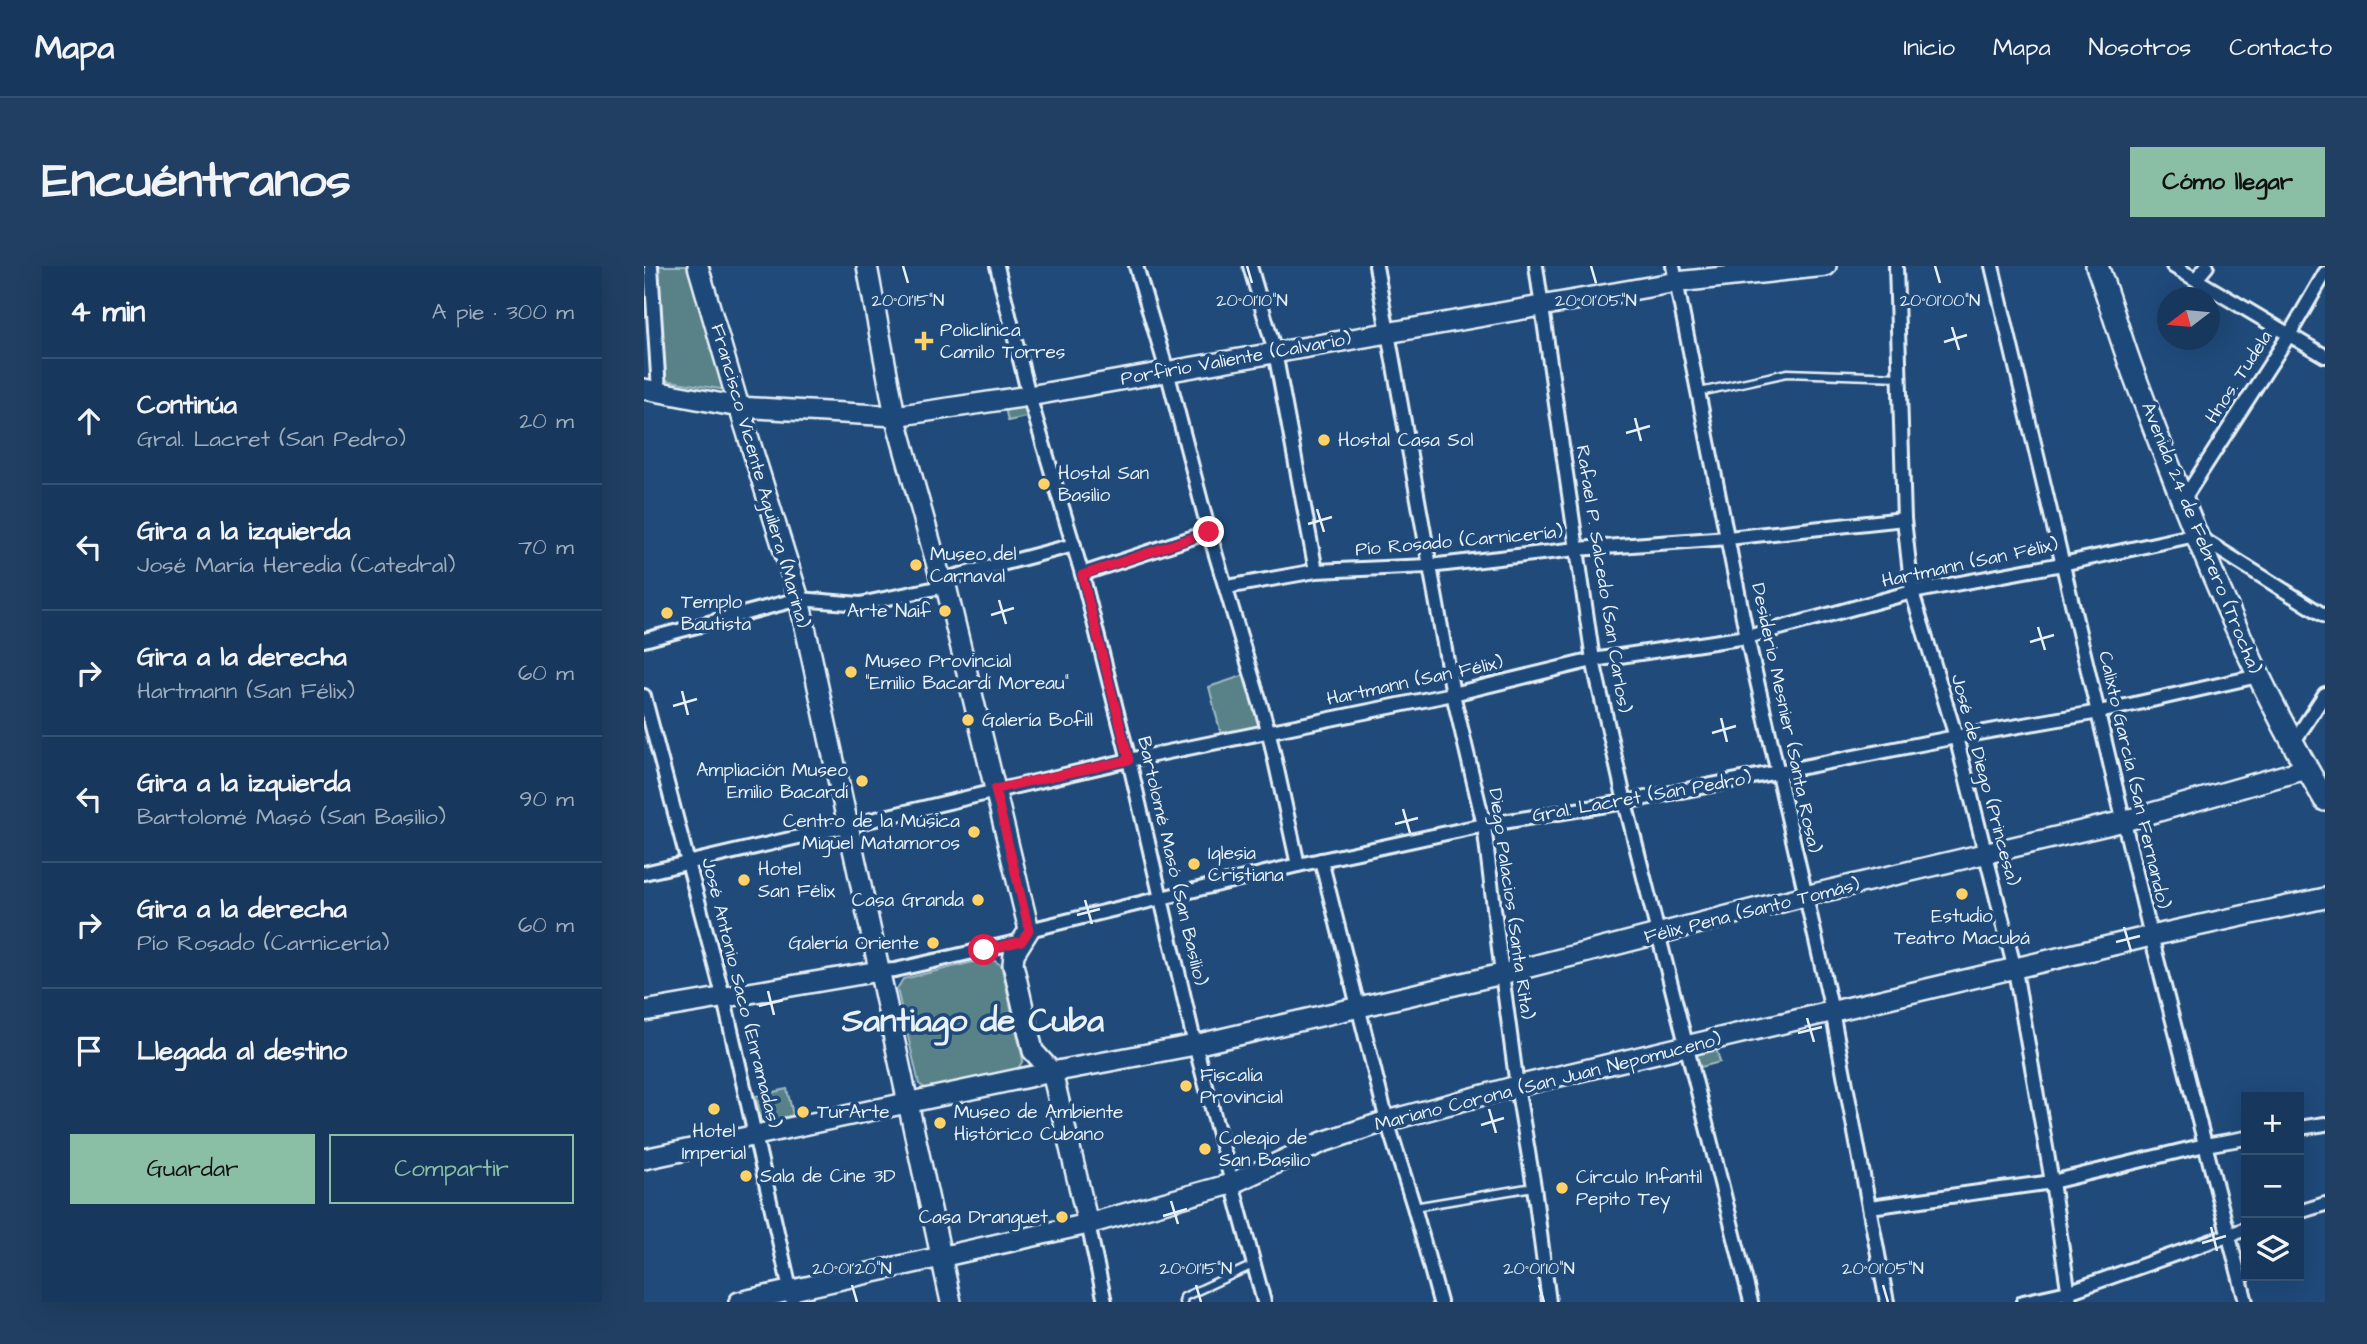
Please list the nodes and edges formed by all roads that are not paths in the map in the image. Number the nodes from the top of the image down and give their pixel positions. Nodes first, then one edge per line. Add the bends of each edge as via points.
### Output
1 (651, 266) edge
2 (698, 266) edge
3 (867, 266) edge
4 (997, 266) edge
5 (1136, 266) edge
6 (1250, 266) edge
7 (1376, 266) edge
8 (1536, 266) edge
9 (1826, 266) edge
10 (1895, 266) edge
11 (1992, 266) edge
12 (2097, 266) edge
13 (2173, 266) edge
14 (2207, 266) edge
15 (2325, 273) edge
16 (1675, 274) edge
17 (2196, 279) junction
18 (1542, 307) junction
19 (1389, 333) junction
20 (2289, 335) junction
21 (1275, 352) junction
22 (2325, 356) edge
23 (1167, 371) junction
24 (1899, 377) junction
25 (652, 390) edge
26 (1700, 392) junction
27 (1029, 396) junction
28 (739, 407) junction
29 (895, 416) junction
30 (2183, 500) junction
31 (1904, 519) junction
32 (1209, 532) junction
33 (2196, 536) junction
34 (1728, 538) junction
35 (1074, 545) junction
36 (1577, 550) junction
37 (2062, 564) junction
38 (1429, 566) junction
39 (1316, 571) junction
40 (1082, 575) junction
41 (944, 583) junction
42 (1227, 587) junction
43 (1912, 592) junction
44 (799, 599) junction
45 (2325, 616) edge
46 (1747, 637) junction
47 (644, 640) edge
48 (1593, 660) junction
49 (2258, 676) junction
50 (1453, 694) junction
51 (2325, 694) edge
52 (645, 702) edge
53 (2099, 712) junction
54 (1269, 733) junction
55 (1956, 737) junction
56 (2294, 744) junction
57 (1129, 760) junction
58 (2306, 769) junction
59 (1776, 772) junction
60 (995, 789) junction
61 (2325, 800) edge
62 (1625, 802) junction
63 (2124, 821) junction
64 (848, 824) junction
65 (1484, 825) junction
66 (1987, 855) junction
67 (1321, 860) junction
68 (688, 863) junction
69 (1298, 864) junction
70 (644, 873) edge
71 (1805, 897) junction
72 (1161, 898) junction
73 (2325, 898) edge
74 (1659, 933) junction
75 (1025, 936) junction
76 (2151, 936) junction
77 (2015, 970) junction
78 (880, 971) junction
79 (1502, 974) junction
80 (724, 999) junction
81 (1357, 1007) junction
82 (644, 1011) edge
83 (1832, 1011) junction
84 (1195, 1045) junction
85 (1686, 1045) junction
86 (1034, 1051) junction
87 (1052, 1072) junction
88 (1020, 1079) junction
89 (1517, 1086) junction
90 (907, 1104) junction
91 (1387, 1121) junction
92 (2325, 1124) edge
93 (2304, 1127) edge
94 (757, 1136) junction
95 (2241, 1139) edge
96 (2205, 1145) junction
97 (644, 1157) edge
98 (2052, 1182) junction
99 (1231, 1184) junction
100 (1534, 1187) junction
101 (2325, 1204) edge
102 (1415, 1207) junction
103 (1870, 1207) junction
104 (2304, 1210) edge
105 (1088, 1224) junction
106 (2241, 1231) edge
107 (2228, 1235) junction
108 (941, 1256) junction
109 (1253, 1265) junction
110 (792, 1296) edge
111 (2069, 1297) edge
112 (739, 1302) edge
113 (951, 1302) edge
114 (1105, 1302) edge
115 (1183, 1302) edge
116 (1264, 1302) edge
117 (1440, 1302) edge
118 (1549, 1302) edge
119 (1751, 1302) edge
120 (1886, 1302) edge
121 (2023, 1302) edge
122 (2246, 1302) edge

1 - 25 street
2 - 28 street, Francisco Vicente Aguilera (Marina)
3 - 29 street
4 - 27 street, Bartolomé Masó (San Basilio)
5 - 23 street
6 - 21 street
7 - 19 street, Diego Palacios (Santa Rita)
8 - 18 street, Rafael P. Salcedo (San Carlos)
9 - 16 street, Porfirio Valiente (Calvario)
10 - 24 street, José de Diego (Princesa)
11 - 37 street, Calixto García (San Fernando)
12 - 30 main road, Avenida 24 de Febrero (Trocha)
13 - 17 street
14 - 17 street
15 - 20 street, Hnos. Tudela
16 - 18 street, Porfirio Valiente (Calvario)
16 - 26 street, Desiderio Mesnier (Santa Rosa)
17 - 20 street
18 - 19 street, Porfirio Valiente (Calvario)
18 - 36 street, Rafael P. Salcedo (San Carlos)
19 - 21 street, Porfirio Valiente (Calvario)
19 - 38 street, Diego Palacios (Santa Rita)
20 - 22 street
20 - 30 street, Hnos. Tudela
21 - 23 street, Porfirio Valiente (Calvario)
21 - 39 street
23 - 27 street, Porfirio Valiente (Calvario)
23 - 32 street
24 - 26 lane via 1787,373
24 - 31 street, José de Diego (Princesa)
25 - 28 street, Porfirio Valiente (Calvario)
26 - 34 street, Desiderio Mesnier (Santa Rosa)
27 - 29 street, Porfirio Valiente (Calvario)
27 - 35 street, Bartolomé Masó (San Basilio)
28 - 29 street, Porfirio Valiente (Calvario)
28 - 44 street, Francisco Vicente Aguilera (Marina)
29 - 41 street
30 - 33 main road, Avenida 24 de Febrero (Trocha)
31 - 34 street, Pío Rosado (Carnicería)
31 - 43 street, José de Diego (Princesa)
32 - 40 street
32 - 42 street
33 - 37 street, Hartmann (San Félix)
33 - 45 street
33 - 49 main road, Avenida 24 de Febrero (Trocha)
34 - 36 street, Pío Rosado (Carnicería)
34 - 46 street, Desiderio Mesnier (Santa Rosa)
35 - 40 street, Bartolomé Masó (San Basilio)
35 - 41 street
36 - 38 street, Pío Rosado (Carnicería)
36 - 48 street, Rafael P. Salcedo (San Carlos)
37 - 43 street, Hartmann (San Félix)
37 - 53 street, Calixto García (San Fernando)
38 - 39 street, Pío Rosado (Carnicería)
38 - 50 street, Diego Palacios (Santa Rita)
39 - 42 street, Pío Rosado (Carnicería)
40 - 57 street, Bartolomé Masó (San Basilio)
41 - 44 street via 862,604
41 - 60 street
42 - 54 street
43 - 46 street, Hartmann (San Félix)
43 - 55 street, José de Diego (Princesa)
44 - 47 street
44 - 64 street, Francisco Vicente Aguilera (Marina)
46 - 48 street, Hartmann (San Félix)
46 - 59 street, Desiderio Mesnier (Santa Rosa)
48 - 50 street, Hartmann (San Félix)
48 - 62 street, Rafael P. Salcedo (San Carlos)
49 - 53 street, Gral. Lacret (San Pedro)
49 - 56 main road, Avenida 24 de Febrero (Trocha)
50 - 54 street, Hartmann (San Félix)
50 - 65 street, Diego Palacios (Santa Rita)
51 - 56 street
52 - 68 street, José Antonio Saco (Enramadas)
53 - 55 street, Gral. Lacret (San Pedro)
53 - 63 street, Calixto García (San Fernando)
54 - 57 street, Hartmann (San Félix)
54 - 69 street
55 - 59 street, Gral. Lacret (San Pedro)
55 - 66 street, José de Diego (Princesa)
56 - 58 main road, Avenida 24 de Febrero (Trocha)
57 - 60 street, Hartmann (San Félix)
57 - 72 street, Bartolomé Masó (San Basilio)
58 - 61 main road, Avenida 24 de Febrero (Trocha)
58 - 63 street, Félix Pena (Santo Tomás)
59 - 62 street, Gral. Lacret (San Pedro)
59 - 71 street, Desiderio Mesnier (Santa Rosa)
60 - 64 street, Hartmann (San Félix)
60 - 75 street
62 - 65 street, Gral. Lacret (San Pedro)
62 - 74 street, Rafael P. Salcedo (San Carlos)
63 - 66 street, Félix Pena (Santo Tomás)
63 - 76 street, Calixto García (San Fernando)
64 - 68 street, Hartmann (San Félix)
64 - 78 street, Francisco Vicente Aguilera (Marina)
65 - 67 street, Gral. Lacret (San Pedro)
65 - 79 street, Diego Palacios (Santa Rita)
66 - 71 street, Félix Pena (Santo Tomás)
66 - 77 street, José de Diego (Princesa)
67 - 69 street, Gral. Lacret (San Pedro)
67 - 81 street
68 - 70 street, Hartmann (San Félix)
68 - 80 street, José Antonio Saco (Enramadas)
69 - 72 street, Gral. Lacret (San Pedro)
71 - 74 street, Félix Pena (Santo Tomás)
71 - 83 street, Desiderio Mesnier (Santa Rosa)
72 - 75 street, Gral. Lacret (San Pedro)
72 - 84 street, Bartolomé Masó (San Basilio)
73 - 76 street, Mariano Corona (San Juan Nepomuceno)
74 - 79 street, Félix Pena (Santo Tomás)
74 - 85 street, Rafael P. Salcedo (San Carlos)
75 - 78 street, Gral. Lacret (San Pedro)
75 - 86 street via 1013,964
76 - 77 street, Mariano Corona (San Juan Nepomuceno)
76 - 96 street, Calixto García (San Fernando)
77 - 83 street, Mariano Corona (San Juan Nepomuceno)
77 - 98 street, José de Diego (Princesa)
78 - 80 street, Gral. Lacret (San Pedro)
78 - 90 street, Francisco Vicente Aguilera (Marina)
79 - 81 street, Félix Pena (Santo Tomás)
79 - 89 street, Diego Palacios (Santa Rita)
80 - 82 street, Gral. Lacret (San Pedro)
80 - 94 street, José Antonio Saco (Enramadas)
81 - 84 street, Félix Pena (Santo Tomás)
81 - 91 street
83 - 85 street, Mariano Corona (San Juan Nepomuceno)
83 - 103 street, Desiderio Mesnier (Santa Rosa)
84 - 87 street, Félix Pena (Santo Tomás)
84 - 99 street, Bartolomé Masó (San Basilio)
85 - 89 street, Mariano Corona (San Juan Nepomuceno)
85 - 119 street, Rafael P. Salcedo (San Carlos)
86 - 87 street
86 - 88 street via 1033,1066
87 - 88 street, Félix Pena (Santo Tomás)
87 - 105 street
88 - 90 street, Félix Pena (Santo Tomás)
89 - 91 street, Mariano Corona (San Juan Nepomuceno)
89 - 100 street, Diego Palacios (Santa Rita)
90 - 94 street
90 - 108 street, Francisco Vicente Aguilera (Marina)
91 - 99 street, Mariano Corona (San Juan Nepomuceno) via 1323,1142
91 - 102 street
92 - 93 street
94 - 97 street
94 - 110 street, José Antonio Saco (Enramadas)
95 - 96 street
96 - 98 street
96 - 107 street, Calixto García (San Fernando)
98 - 103 street
98 - 111 street, José de Diego (Princesa)
99 - 105 street, Mariano Corona (San Juan Nepomuceno)
99 - 109 street, Bartolomé Masó (San Basilio)
100 - 102 lane
100 - 118 street, Diego Palacios (Santa Rita)
101 - 104 street
102 - 117 street
103 - 120 street, Desiderio Mesnier (Santa Rosa)
105 - 108 street, Mariano Corona (San Juan Nepomuceno)
105 - 114 street
106 - 107 street
107 - 111 street
107 - 122 street, Calixto García (San Fernando)
108 - 110 street, Mariano Corona (San Juan Nepomuceno)
108 - 113 street, Francisco Vicente Aguilera (Marina)
109 - 115 lane via 1184,1297
109 - 116 street, Bartolomé Masó (San Basilio)
110 - 112 street, Mariano Corona (San Juan Nepomuceno)
111 - 121 street

